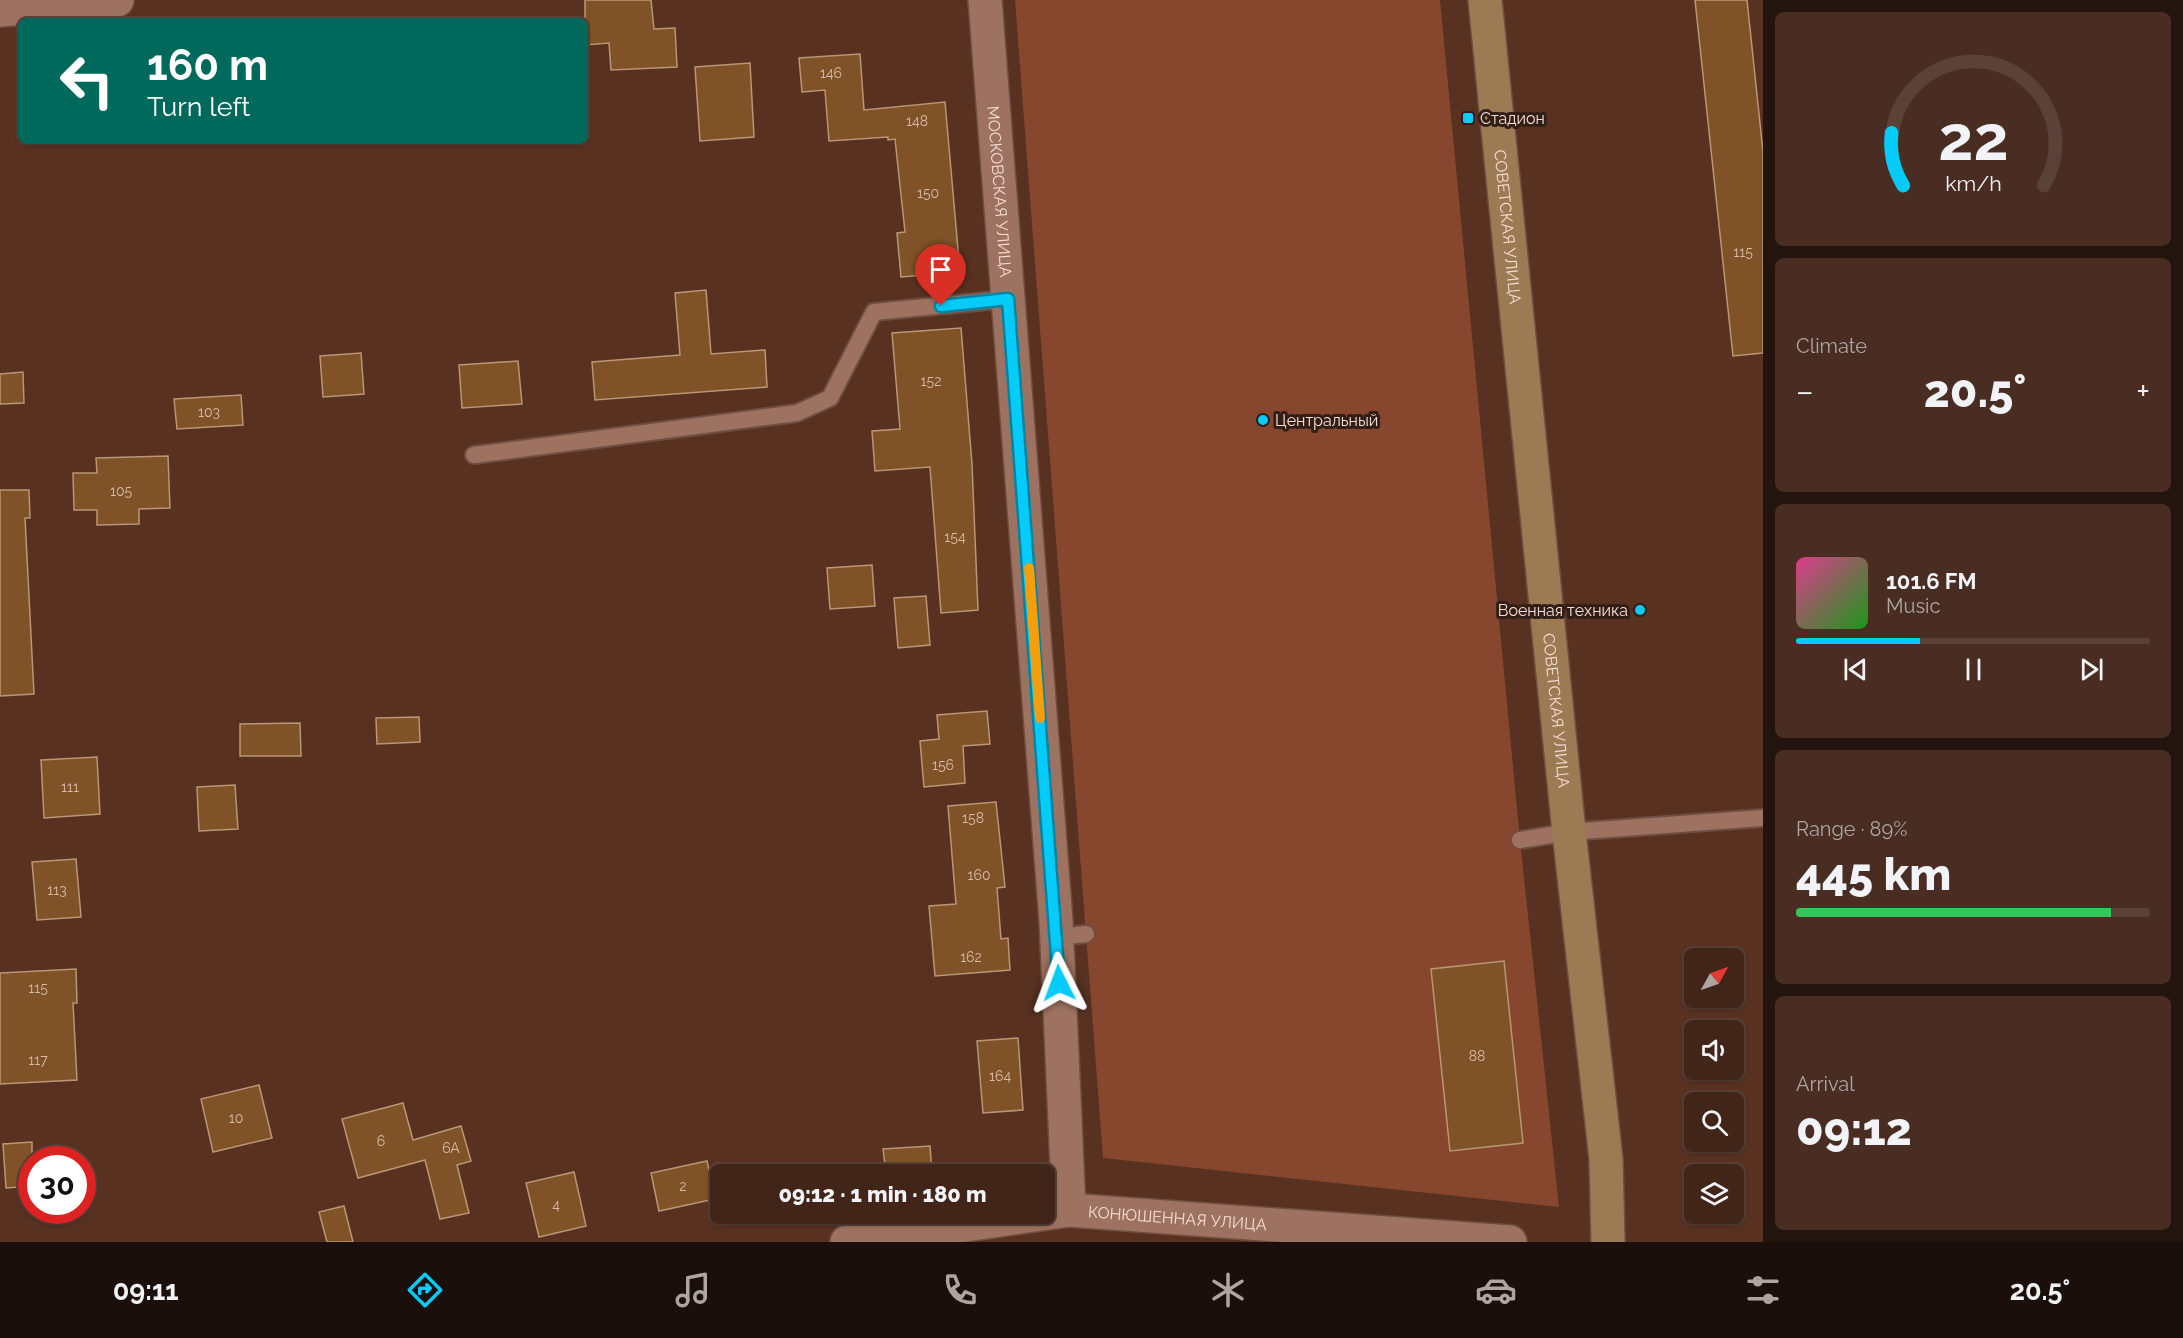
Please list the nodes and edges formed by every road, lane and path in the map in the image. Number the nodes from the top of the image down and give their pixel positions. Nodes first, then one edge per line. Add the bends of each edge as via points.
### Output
1 (117, 0) edge
2 (985, 0) edge
3 (1485, 0) edge
4 (0, 10) edge
5 (1008, 299) junction
6 (474, 455) dead end
7 (1763, 818) edge
8 (1569, 832) junction
9 (1520, 840) dead end
10 (1069, 1210) junction
11 (914, 1238) edge
12 (848, 1242) edge
13 (1510, 1242) edge
14 (1608, 1242) edge

1 - 4 street
2 - 5 street, МОСКОВСКАЯ УЛИЦА
3 - 8 main road, СОВЕТСКАЯ УЛИЦА
5 - 6 lane via 874,312 830,398 797,413
5 - 10 street, МОСКОВСКАЯ УЛИЦА via 1071,936
7 - 8 lane
8 - 9 lane
8 - 14 main road, СОВЕТСКАЯ УЛИЦА via 1606,1159
10 - 11 street, КОНЮШЕННАЯ УЛИЦА
10 - 13 street, КОНЮШЕННАЯ УЛИЦА
11 - 12 street, КОНЮШЕННАЯ УЛИЦА

